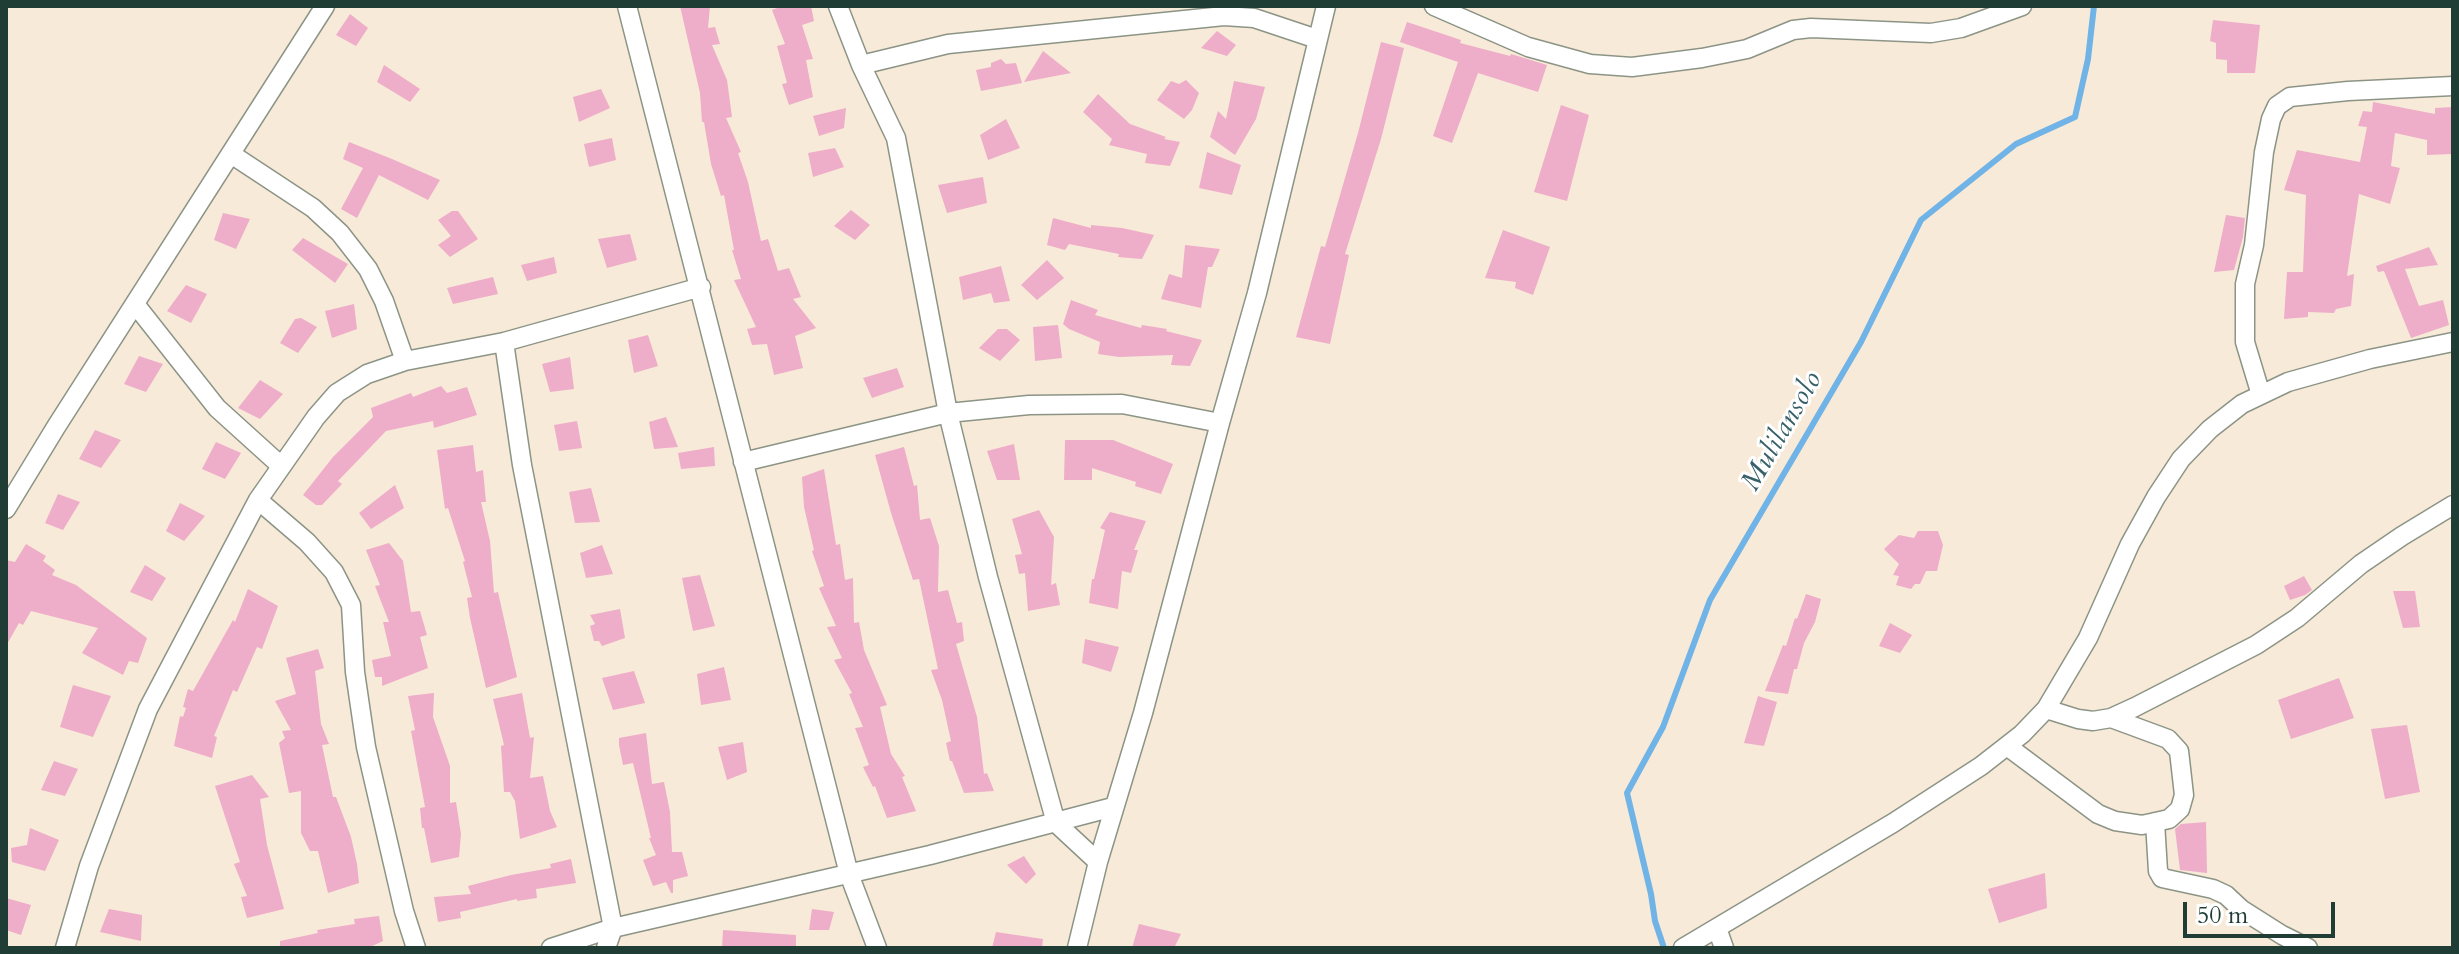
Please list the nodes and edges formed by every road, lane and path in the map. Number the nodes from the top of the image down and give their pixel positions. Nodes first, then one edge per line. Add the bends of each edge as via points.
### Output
1 (325, 6) edge
2 (627, 6) edge
3 (838, 6) edge
4 (1326, 6) edge
5 (1434, 6) edge
6 (2022, 6) edge
7 (1317, 39) junction
8 (861, 65) junction
9 (2453, 86) edge
10 (231, 154) junction
11 (701, 287) junction
12 (135, 304) junction
13 (504, 342) junction
14 (2453, 342) edge
15 (405, 361) junction
16 (2261, 395) junction
17 (948, 413) junction
18 (1220, 423) junction
19 (743, 462) junction
20 (280, 465) junction
21 (258, 500) junction
22 (2453, 505) edge
23 (6, 509) edge
24 (2046, 709) junction
25 (2111, 718) junction
26 (2007, 746) junction
27 (1113, 807) junction
28 (2155, 822) junction
29 (1056, 823) junction
30 (1098, 862) junction
31 (849, 874) junction
32 (613, 928) junction
33 (1717, 928) junction
34 (65, 948) edge
35 (416, 948) edge
36 (551, 948) edge
37 (606, 948) edge
38 (877, 948) edge
39 (1077, 948) edge
40 (1683, 948) edge
41 (1724, 948) edge
42 (2308, 948) edge

1 - 10 street
2 - 11 street
3 - 8 street
4 - 7 street
5 - 6 street via 1528,47 1590,64 1632,67 1747,49 1793,30 1931,33
7 - 8 street via 1254,18 1224,16 948,44
7 - 18 street via 1257,293
8 - 17 street via 896,138
9 - 16 street via 2290,97 2277,106 2264,152 2245,284 2245,342
10 - 12 street
10 - 15 street via 313,208 340,233 368,269
11 - 13 street
11 - 19 street
12 - 20 street via 217,408
12 - 23 street
13 - 15 street
13 - 32 street via 522,465
14 - 16 street via 2370,359
15 - 20 street via 367,374 337,393
16 - 24 street via 2210,429 2181,459 2130,544 2088,638
17 - 18 street via 1122,404
17 - 19 street
17 - 29 street
18 - 27 street
19 - 31 street
20 - 21 street
21 - 34 street via 148,709 89,866
21 - 35 street via 334,572 351,605 366,747
22 - 25 street via 2361,564 2256,645
24 - 25 street via 2078,719
24 - 26 street
25 - 28 street via 2168,739 2179,751 2184,795 2180,809
26 - 28 street via 2098,814 2142,825
26 - 33 street via 1893,823
27 - 29 street
27 - 30 street
28 - 42 street via 2162,878 2226,895
29 - 30 street
29 - 31 street
30 - 39 street
31 - 32 street
31 - 38 street
32 - 36 street
32 - 37 street
33 - 40 street
33 - 41 street

